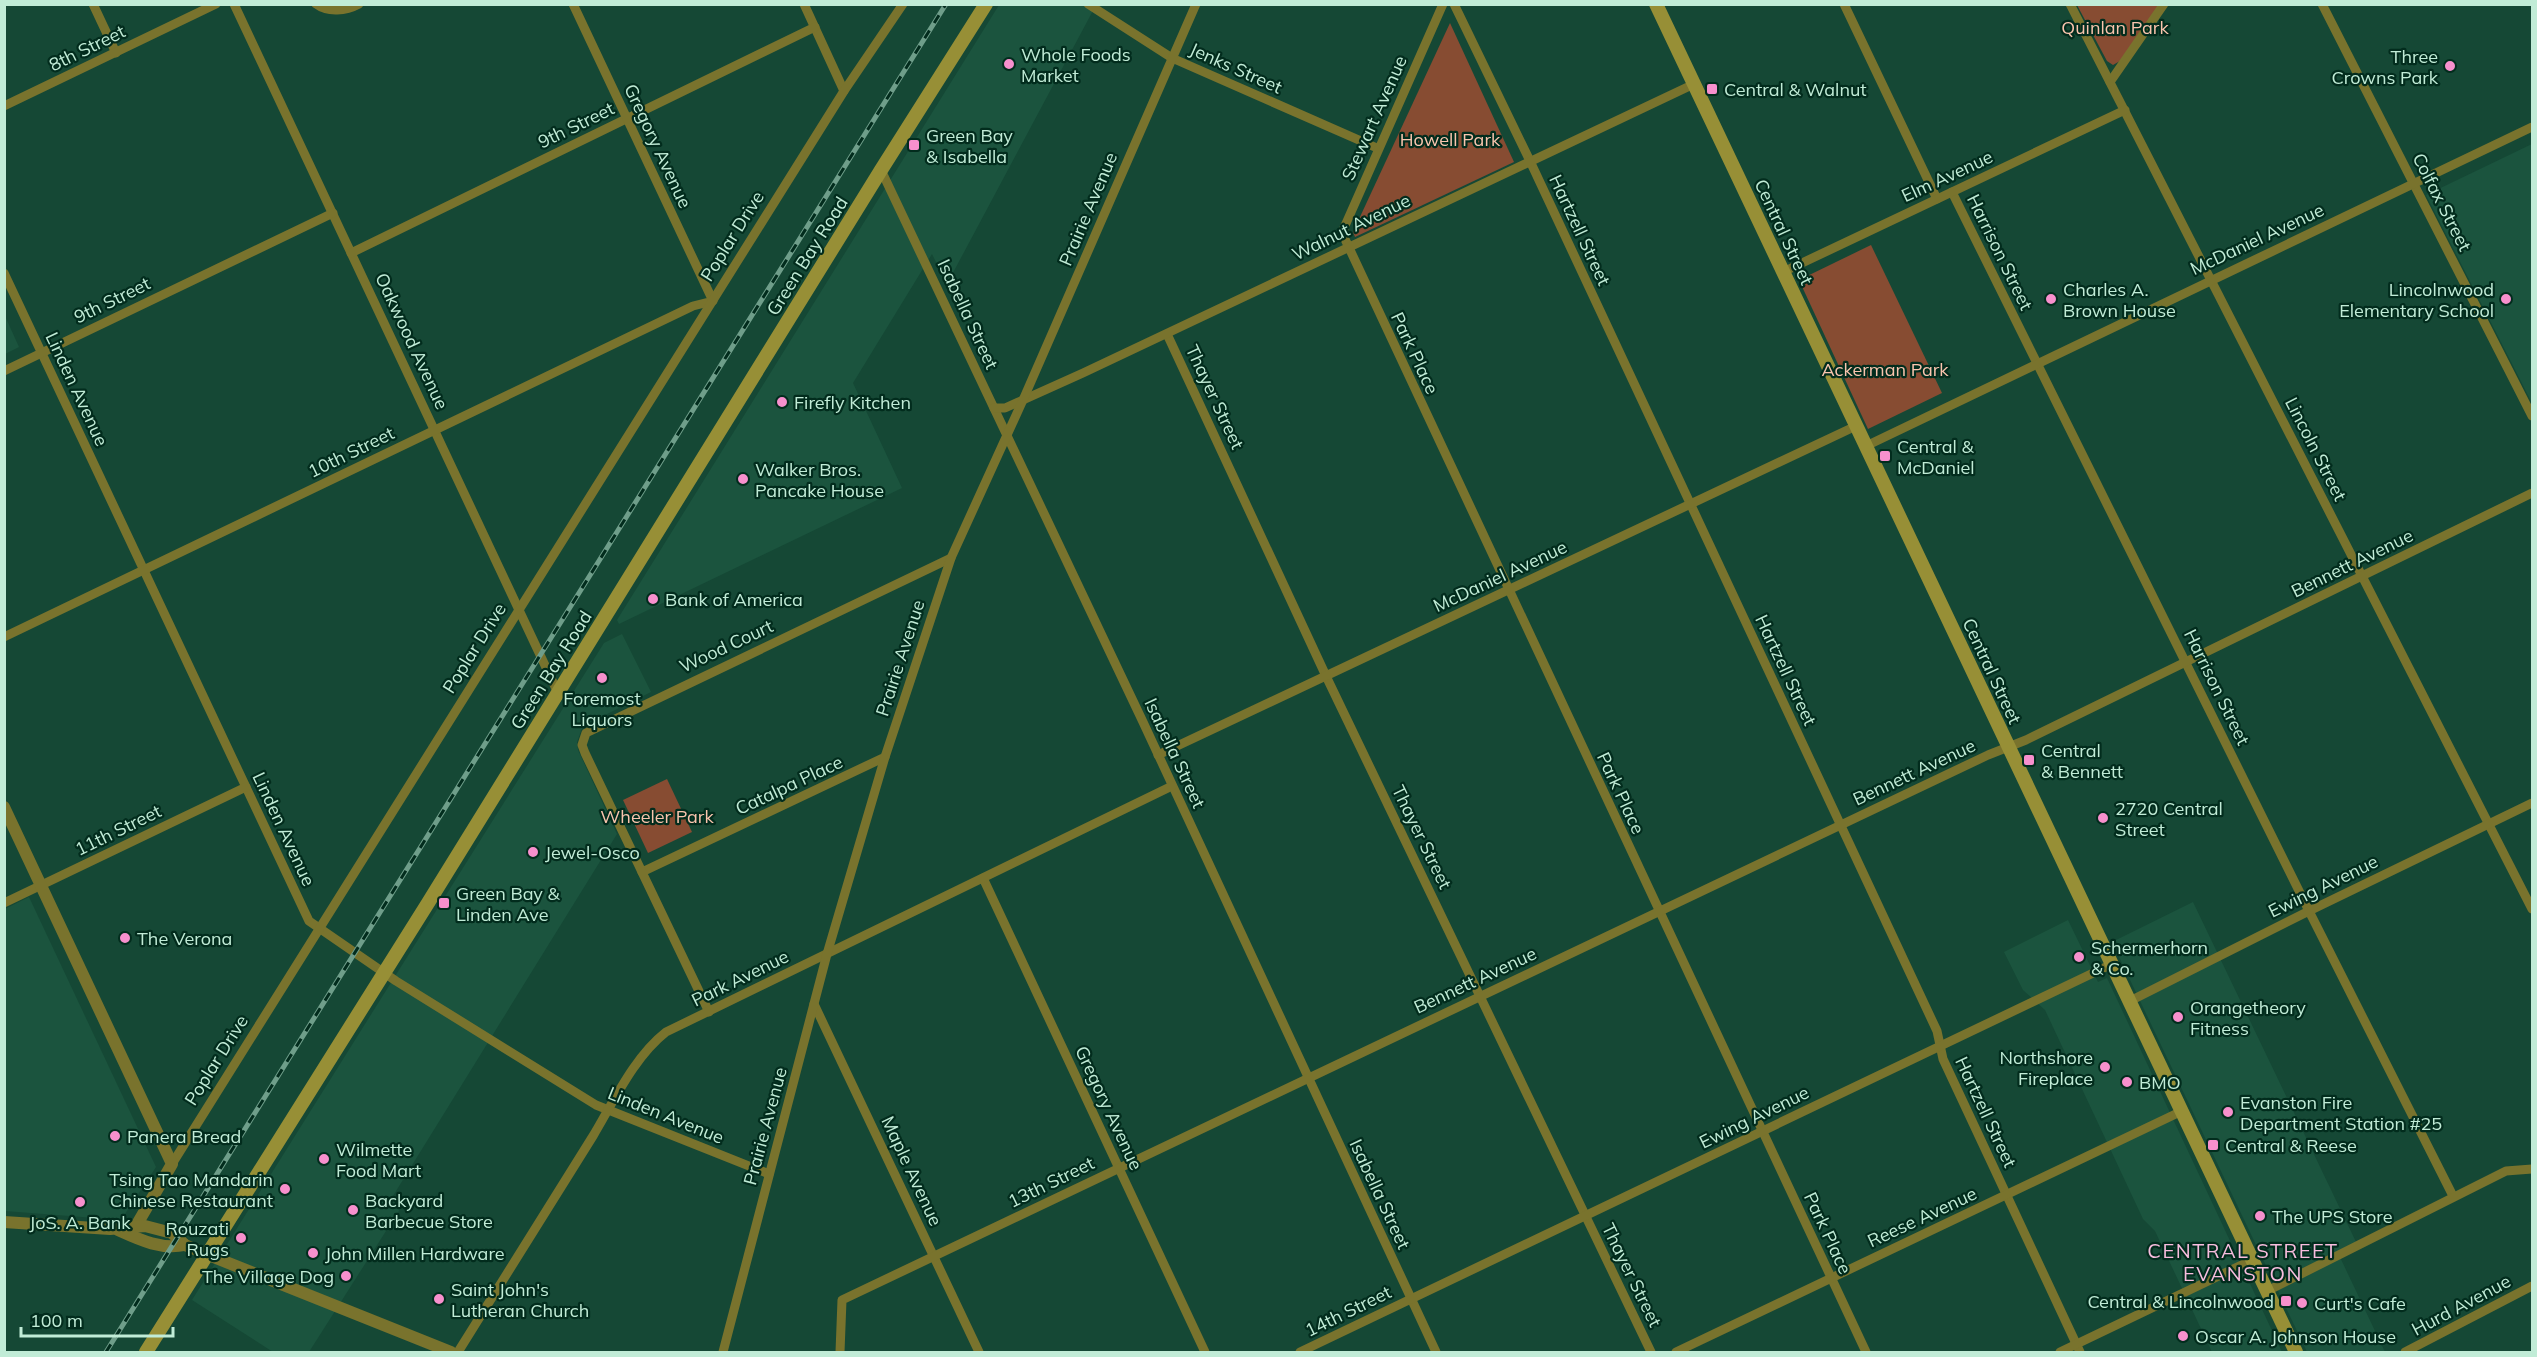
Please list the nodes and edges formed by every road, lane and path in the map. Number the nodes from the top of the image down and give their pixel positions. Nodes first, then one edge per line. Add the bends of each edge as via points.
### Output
1 (93, 4) edge
2 (216, 4) edge
3 (234, 4) edge
4 (316, 4) edge
5 (359, 4) edge
6 (573, 4) edge
7 (804, 4) edge
8 (903, 4) edge
9 (986, 4) edge
10 (1088, 4) edge
11 (1196, 4) edge
12 (1443, 4) edge
13 (1454, 4) edge
14 (1656, 4) edge
15 (1844, 4) edge
16 (2070, 4) edge
17 (2164, 4) edge
18 (2322, 4) edge
19 (815, 27) junction
20 (116, 53) junction
21 (1172, 58) junction
22 (2110, 82) junction
23 (1694, 84) junction
24 (844, 91) junction
25 (4, 106) edge
26 (2125, 110) junction
27 (626, 118) junction
28 (2532, 127) edge
29 (1377, 148) junction
30 (1530, 161) junction
31 (881, 170) junction
32 (2414, 184) junction
33 (1952, 192) junction
34 (1937, 200) junction
35 (333, 213) junction
36 (1347, 247) junction
37 (351, 253) junction
38 (1783, 272) junction
39 (4, 273) edge
40 (2210, 279) junction
41 (713, 301) junction
42 (1167, 333) junction
43 (42, 353) junction
44 (2037, 363) junction
45 (4, 371) edge
46 (1023, 400) junction
47 (994, 408) junction
48 (2532, 416) edge
49 (1856, 426) junction
50 (435, 430) junction
51 (1006, 435) junction
52 (1866, 446) junction
53 (2532, 493) edge
54 (1690, 505) junction
55 (951, 558) junction
56 (144, 570) junction
57 (2363, 576) junction
58 (1508, 590) junction
59 (519, 610) junction
60 (4, 637) edge
61 (2186, 662) junction
62 (1326, 676) junction
63 (558, 693) junction
64 (2008, 747) junction
65 (1158, 755) junction
66 (885, 758) junction
67 (1172, 786) junction
68 (246, 787) junction
69 (2532, 803) edge
70 (4, 807) edge
71 (2490, 824) junction
72 (1840, 825) junction
73 (642, 873) junction
74 (983, 878) junction
75 (41, 885) junction
76 (4, 903) edge
77 (2532, 909) edge
78 (1659, 911) junction
79 (2309, 911) junction
80 (319, 929) junction
81 (827, 954) junction
82 (2112, 964) junction
83 (385, 973) junction
84 (1480, 996) junction
85 (2130, 1001) junction
86 (814, 1004) junction
87 (709, 1012) junction
88 (1940, 1046) junction
89 (1308, 1078) junction
90 (608, 1111) junction
91 (2182, 1111) junction
92 (1762, 1131) junction
93 (172, 1164) junction
94 (1119, 1168) junction
95 (2532, 1169) edge
96 (769, 1174) junction
97 (2007, 1195) junction
98 (2453, 1196) junction
99 (1586, 1215) junction
100 (4, 1222) edge
101 (136, 1226) junction
102 (117, 1229) junction
103 (185, 1245) junction
104 (206, 1254) junction
105 (934, 1256) junction
106 (2252, 1260) junction
107 (1831, 1278) junction
108 (2532, 1286) edge
109 (2267, 1291) junction
110 (1411, 1299) junction
111 (2078, 1349) edge
112 (146, 1353) edge
113 (451, 1353) edge
114 (458, 1353) edge
115 (723, 1353) edge
116 (840, 1353) edge
117 (979, 1353) edge
118 (1205, 1353) edge
119 (1300, 1353) edge
120 (1436, 1353) edge
121 (1651, 1353) edge
122 (1676, 1353) edge
123 (1866, 1353) edge
124 (2060, 1353) edge
125 (2296, 1353) edge
126 (2405, 1353) edge

1 - 20 street
2 - 20 street, 8th Street
3 - 35 street, Oakwood Avenue
4 - 5 street via 339,10
6 - 27 street, Gregory Avenue
7 - 19 street
8 - 24 street, Poplar Drive
9 - 31 main road, Green Bay Road
10 - 21 street, Jenks Street
11 - 21 street, Prairie Avenue
12 - 29 street, Stewart Avenue
13 - 30 street, Hartzell Street
14 - 23 main road, Central Street
15 - 34 street, Harrison Street
16 - 22 street, Lincoln Street
17 - 22 street
18 - 32 street, Colfax Street
19 - 24 street
19 - 27 street, 9th Street
20 - 25 street, 8th Street
21 - 29 street, Jenks Street
21 - 46 street, Prairie Avenue
22 - 26 street, Lincoln Street
23 - 30 street, Walnut Avenue
23 - 38 main road, Central Street
24 - 41 street, Poplar Drive
26 - 33 street, Elm Avenue
26 - 40 street, Lincoln Street
27 - 37 street, 9th Street
27 - 41 street, Gregory Avenue
28 - 32 street, McDaniel Avenue
29 - 36 street, Stewart Avenue via 1344,228
30 - 36 street, Walnut Avenue
30 - 54 street, Hartzell Street
31 - 47 street, Isabella Street
31 - 63 main road, Green Bay Road
32 - 40 street, McDaniel Avenue
32 - 48 street, Colfax Street
33 - 34 street, Elm Avenue
33 - 44 street, Harrison Street
34 - 38 street, Elm Avenue
35 - 37 street, Oakwood Avenue
35 - 43 street, 9th Street
36 - 42 street, Walnut Avenue
36 - 58 street, Park Place
37 - 50 street, Oakwood Avenue
38 - 49 main road, Central Street
39 - 43 street, Linden Avenue
40 - 44 street, McDaniel Avenue
40 - 57 street, Lincoln Street
41 - 50 street, 10th Street via 693,306
41 - 59 street, Poplar Drive
42 - 46 street, Walnut Avenue
42 - 62 street, Thayer Street
43 - 45 street, 9th Street
43 - 56 street, Linden Avenue
44 - 52 street, McDaniel Avenue
44 - 61 street, Harrison Street
46 - 47 street, Walnut Avenue
46 - 51 street, Prairie Avenue
47 - 51 street, Isabella Street
49 - 52 main road, Central Street
49 - 54 street, McDaniel Avenue
50 - 56 street, 10th Street
50 - 59 street, Oakwood Avenue
51 - 55 street, Prairie Avenue
51 - 65 street, Isabella Street
52 - 64 main road, Central Street
53 - 57 street, Bennett Avenue
54 - 58 street, McDaniel Avenue
54 - 72 street, Hartzell Street
55 - 66 street, Prairie Avenue
55 - 73 street, Wood Court via 592,728 583,738 585,753
56 - 60 street, 10th Street
56 - 68 street, Linden Avenue
57 - 61 street, Bennett Avenue
57 - 71 street, Lincoln Street
58 - 62 street, McDaniel Avenue
58 - 78 street, Park Place
59 - 63 street, Oakwood Avenue
59 - 80 street, Poplar Drive
61 - 64 street, Bennett Avenue
61 - 79 street, Harrison Street
62 - 65 street, McDaniel Avenue
62 - 84 street, Thayer Street
63 - 83 main road, Green Bay Road
64 - 72 street, Bennett Avenue
64 - 82 main road, Central Street
65 - 67 street, Isabella Street
66 - 73 street, Catalpa Place
66 - 81 street, Prairie Avenue
67 - 74 street, Park Avenue
67 - 89 street, Isabella Street
68 - 75 street, 11th Street
68 - 80 street, Linden Avenue via 309,921
69 - 71 street, Ewing Avenue
70 - 75 street
71 - 77 street, Lincoln Street
71 - 79 street, Ewing Avenue
72 - 78 street, Bennett Avenue
72 - 88 street, Hartzell Street via 1937,1031
73 - 87 street
74 - 81 street, Park Avenue
74 - 94 street, Gregory Avenue
75 - 76 street, 11th Street
75 - 93 street
78 - 84 street, Bennett Avenue
78 - 92 street, Park Place
79 - 85 street, Ewing Avenue
79 - 98 street, Harrison Street
80 - 83 street, Linden Avenue
80 - 93 street, Poplar Drive
81 - 86 street, Prairie Avenue
81 - 87 street, Park Avenue
82 - 85 main road, Central Street
82 - 88 street, Ewing Avenue
83 - 90 street, Linden Avenue
83 - 104 main road, Green Bay Road
84 - 89 street, Bennett Avenue
84 - 99 street, Thayer Street
85 - 91 main road, Central Street
86 - 96 street, Prairie Avenue
86 - 105 street, Maple Avenue
87 - 90 street, Park Avenue via 648,1048
88 - 92 street, Ewing Avenue
88 - 97 street, Hartzell Street
89 - 94 street, 13th Street
89 - 110 street, Isabella Street
90 - 96 street, Linden Avenue
90 - 114 street, Park Avenue
91 - 97 street, Reese Avenue
91 - 106 main road, Central Street
92 - 99 street, Ewing Avenue
92 - 107 street, Park Place
93 - 101 street, Poplar Drive
94 - 105 street, 13th Street
94 - 118 street, Gregory Avenue
95 - 98 street via 2506,1171
96 - 115 street, Prairie Avenue
97 - 107 street, Reese Avenue
97 - 111 street, Hartzell Street
98 - 109 street
99 - 110 street, Ewing Avenue
99 - 121 street, Thayer Street
100 - 102 street
101 - 102 street
101 - 103 street via 172,1233
102 - 103 street via 153,1244 171,1248
103 - 104 street
104 - 112 main road, Green Bay Road
104 - 113 street
105 - 116 street, 13th Street via 842,1300
105 - 117 street, Maple Avenue
106 - 109 main road, Central Street
106 - 111 street
107 - 122 street, Reese Avenue
107 - 123 street, Park Place
108 - 126 street, Hurd Avenue
109 - 125 main road, Central Street
110 - 119 street, 14th Street
110 - 120 street, Isabella Street
111 - 124 street

